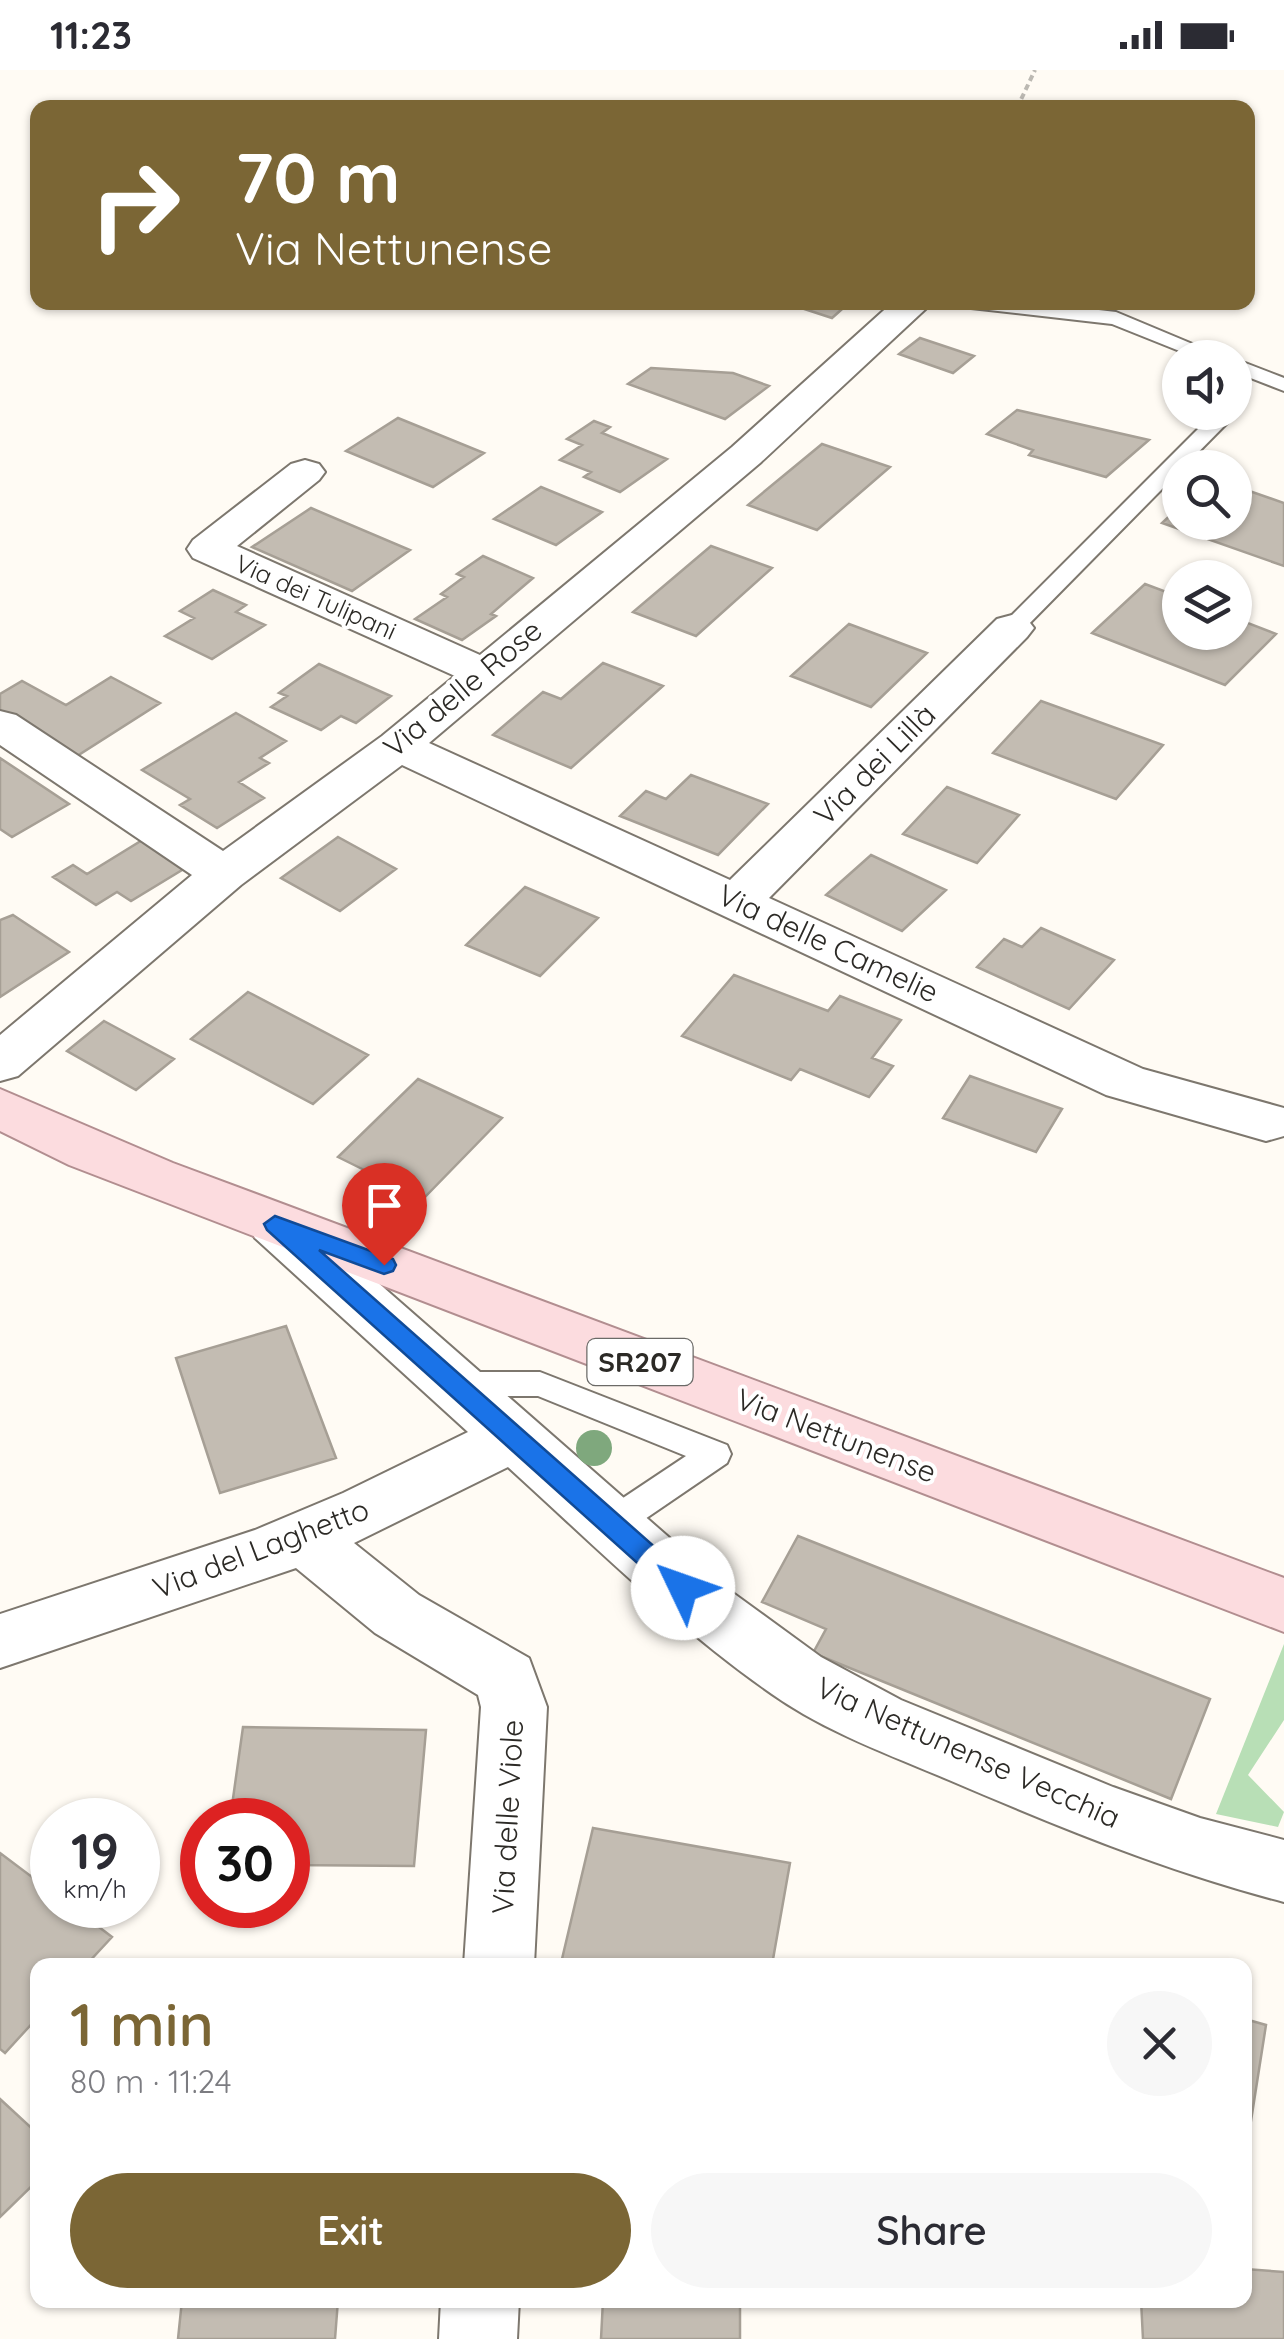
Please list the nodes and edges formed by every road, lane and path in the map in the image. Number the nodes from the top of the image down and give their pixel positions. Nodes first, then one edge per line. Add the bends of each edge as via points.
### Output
1 (1036, 70) edge
2 (1022, 100) edge
3 (907, 310) edge
4 (1044, 310) edge
5 (1171, 340) edge
6 (1274, 380) edge
7 (1252, 394) edge
8 (1209, 430) edge
9 (305, 472) dead end
10 (1012, 628) joint
11 (482, 672) junction
12 (0, 725) edge
13 (398, 746) junction
14 (224, 874) junction
15 (738, 901) junction
16 (0, 1063) edge
17 (0, 1108) edge
18 (1266, 1122) dead end
19 (275, 1224) junction
20 (454, 1384) junction
21 (513, 1437) junction
22 (611, 1524) junction
23 (304, 1538) junction
24 (1284, 1604) edge
25 (0, 1641) edge
26 (1284, 1871) edge
27 (499, 1958) edge
28 (480, 2308) edge
29 (478, 2339) edge

1 - 2 path
3 - 11 street, Via delle Rose via 746,455
4 - 5 lane via 1116,318
6 - 7 lane
8 - 10 lane
9 - 11 street, Via dei Tulipani via 208,548
10 - 15 street, Via dei Lillà
11 - 13 street, Via delle Rose
12 - 14 street
13 - 14 street, Via delle Rose
13 - 15 street, Via delle Camelie
14 - 16 street, Via delle Rose
15 - 18 street, Via delle Camelie via 1125,1082
17 - 19 main road, Via Nettunense / SR207 via 88,1151
19 - 20 street, Via Nettunense Vecchia
19 - 24 main road, Via Nettunense / SR207
20 - 21 street, Via Nettunense Vecchia
20 - 22 lane via 540,1384 715,1454
21 - 22 street, Via Nettunense Vecchia
21 - 23 street, Via del Laghetto
22 - 26 street, Via Nettunense Vecchia via 752,1645 851,1706 1109,1816
23 - 25 street, Via del Laghetto
23 - 27 street, Via delle Viole via 382,1604 506,1678 514,1707
28 - 29 street

